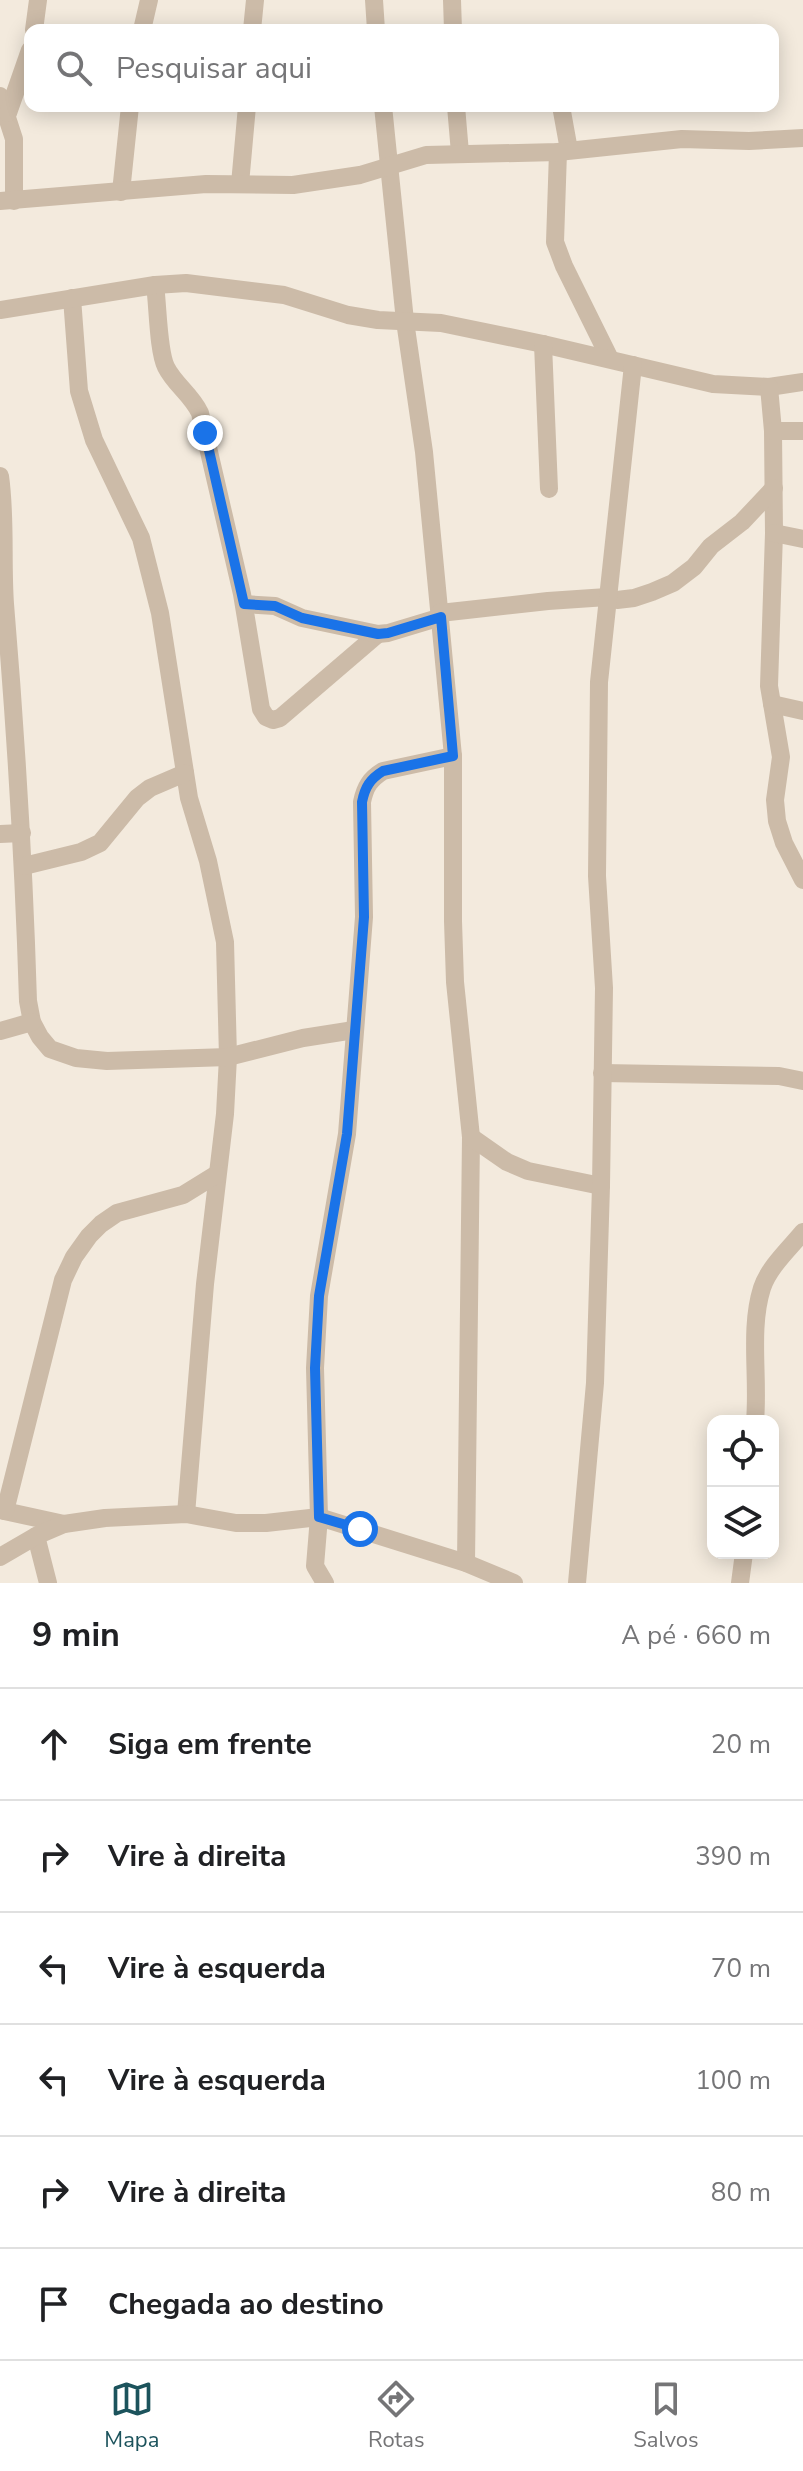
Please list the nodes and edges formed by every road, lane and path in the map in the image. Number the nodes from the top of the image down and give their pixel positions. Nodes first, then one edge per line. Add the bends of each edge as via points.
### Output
1 (38, 0) edge
2 (149, 0) edge
3 (255, 0) edge
4 (374, 0) edge
5 (452, 0) edge
6 (35, 24) edge
7 (143, 24) edge
8 (253, 24) edge
9 (376, 24) edge
10 (453, 24) edge
11 (24, 62) edge
12 (4, 104) edge
13 (129, 112) edge
14 (246, 112) edge
15 (384, 112) edge
16 (457, 112) edge
17 (561, 112) edge
18 (803, 138) edge
19 (564, 151) junction
20 (460, 153) junction
21 (389, 165) junction
22 (360, 175) junction
23 (240, 184) junction
24 (121, 192) junction
25 (392, 195) junction
26 (7, 201) edge
27 (155, 285) junction
28 (72, 298) junction
29 (0, 310) edge
30 (405, 321) junction
31 (543, 344) junction
32 (610, 359) junction
33 (633, 365) junction
34 (803, 382) edge
35 (769, 387) junction
36 (773, 431) junction
37 (803, 431) edge
38 (0, 476) edge
39 (774, 488) junction
40 (549, 489) dead end
41 (774, 533) junction
42 (803, 539) edge
43 (607, 597) junction
44 (244, 604) junction
45 (441, 615) junction
46 (378, 634) junction
47 (5, 667) edge
48 (772, 704) junction
49 (803, 711) edge
50 (453, 756) junction
51 (185, 773) junction
52 (22, 833) junction
53 (0, 834) edge
54 (24, 866) junction
55 (803, 880) edge
56 (32, 1022) junction
57 (354, 1030) junction
58 (0, 1031) edge
59 (228, 1057) junction
60 (602, 1073) junction
61 (803, 1081) edge
62 (471, 1137) junction
63 (217, 1174) junction
64 (601, 1186) junction
65 (803, 1232) edge
66 (755, 1415) edge
67 (2, 1510) edge
68 (186, 1514) junction
69 (319, 1517) junction
70 (64, 1524) junction
71 (36, 1536) junction
72 (0, 1557) edge
73 (744, 1559) edge
74 (466, 1563) junction
75 (743, 1580) edge
76 (48, 1583) edge
77 (325, 1583) edge
78 (514, 1583) edge
79 (577, 1583) edge

1 - 6 street
2 - 7 street
3 - 8 street
4 - 9 street
5 - 10 street
11 - 12 street
12 - 26 street via 14,139
13 - 24 street
14 - 23 street
15 - 21 street
16 - 20 street
17 - 19 street
18 - 19 street via 682,139
19 - 20 street
19 - 32 street via 555,242
20 - 21 street
21 - 22 street
21 - 25 street
22 - 23 street via 293,185
22 - 25 street
23 - 24 street
24 - 26 street
25 - 30 street
27 - 28 street
27 - 30 street via 186,283 284,295 348,315
27 - 44 street via 164,364 200,413
28 - 29 street
28 - 51 street via 79,391 94,440 141,538 160,613
30 - 31 street
30 - 45 street
31 - 32 street
31 - 40 street
32 - 33 street
33 - 35 street via 713,384
33 - 43 street
34 - 35 street
35 - 36 street
36 - 37 street
36 - 39 street
38 - 47 street
39 - 41 street
39 - 43 street via 673,583 634,598
41 - 42 street
41 - 48 street
43 - 45 street
43 - 60 street via 597,734
44 - 46 street via 275,606 302,618
44 - 46 street via 261,709 273,720
45 - 46 street
45 - 50 street
47 - 52 street
48 - 49 street
48 - 55 street via 781,757 777,821
50 - 57 street via 383,771 365,788 364,917
50 - 62 street via 455,982
51 - 54 street via 137,798 100,843
51 - 59 street via 225,942
52 - 53 street
52 - 54 street
54 - 56 street
56 - 58 street
56 - 59 street via 50,1049 76,1058
57 - 59 street
57 - 69 street via 347,1134 319,1296
59 - 63 street
60 - 61 street via 779,1076
60 - 64 street
62 - 64 street via 528,1171
62 - 74 street
63 - 67 street via 183,1195 117,1213 74,1257 63,1280
63 - 68 street
64 - 79 street via 595,1383
65 - 66 street via 762,1287
67 - 70 street
68 - 69 street via 236,1523
68 - 70 street
69 - 74 street
69 - 77 street via 315,1566
70 - 71 street
71 - 72 street
71 - 76 street
73 - 75 street
74 - 78 street

